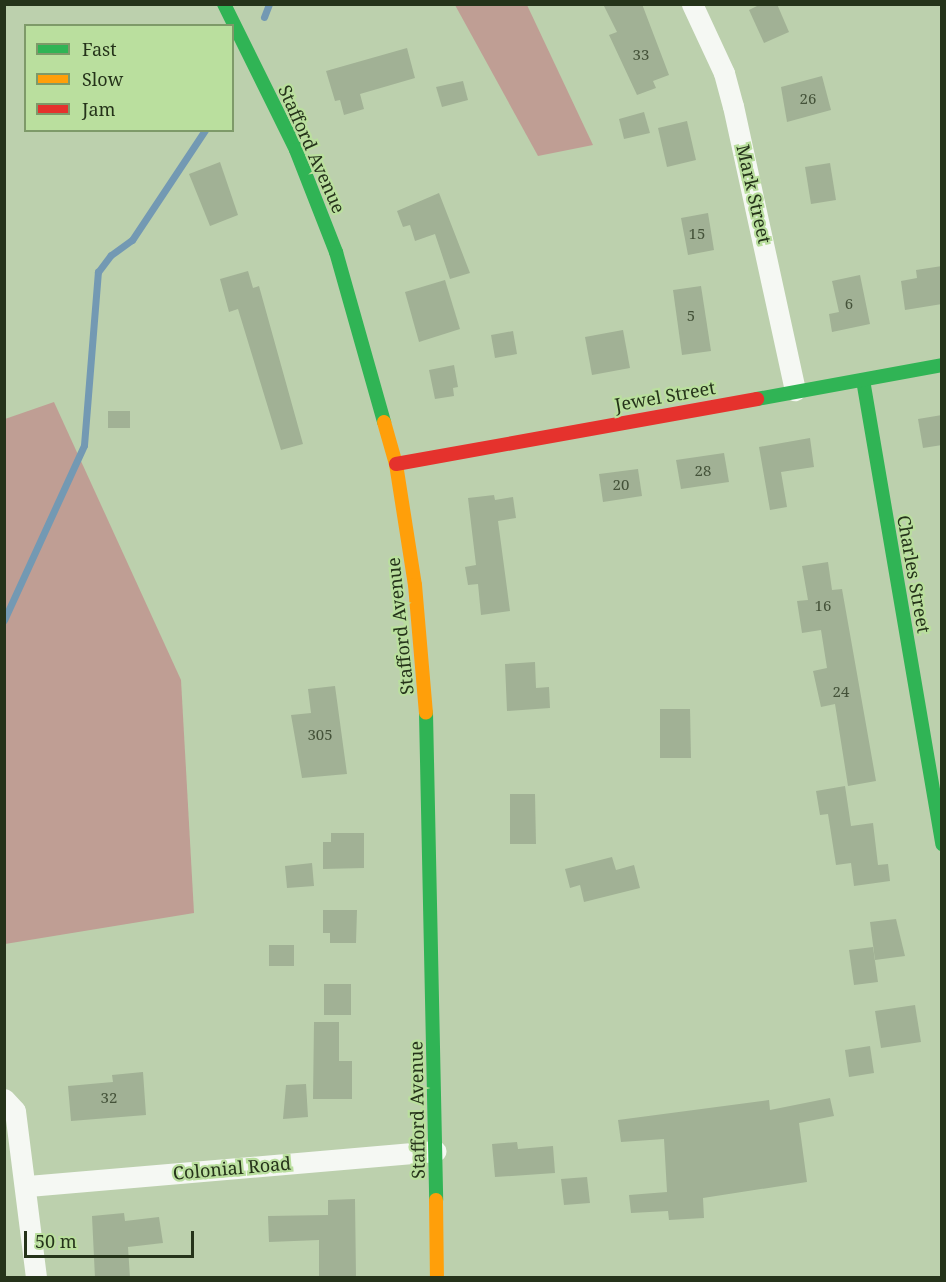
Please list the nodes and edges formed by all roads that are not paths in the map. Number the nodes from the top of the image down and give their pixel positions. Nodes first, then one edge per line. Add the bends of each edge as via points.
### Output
1 (224, 4) edge
2 (692, 4) edge
3 (234, 24) edge
4 (234, 24) edge
5 (942, 365) edge
6 (863, 380) junction
7 (795, 390) junction
8 (396, 464) junction
9 (942, 844) edge
10 (4, 1099) edge
11 (436, 1150) junction
12 (28, 1186) junction
13 (36, 1278) edge
14 (437, 1278) edge

1 - 4 main road, Stafford Avenue
2 - 7 street, Mark Street via 724,73 733,106
3 - 8 main road, Stafford Avenue via 296,150 336,252
5 - 6 main road, Jewel Street
6 - 7 main road, Jewel Street
6 - 9 main road, Charles Street
7 - 8 main road, Jewel Street
8 - 11 main road, Stafford Avenue via 415,585 429,750
10 - 12 street via 15,1111
11 - 12 street, Colonial Road
11 - 14 main road, Stafford Avenue
12 - 13 street

